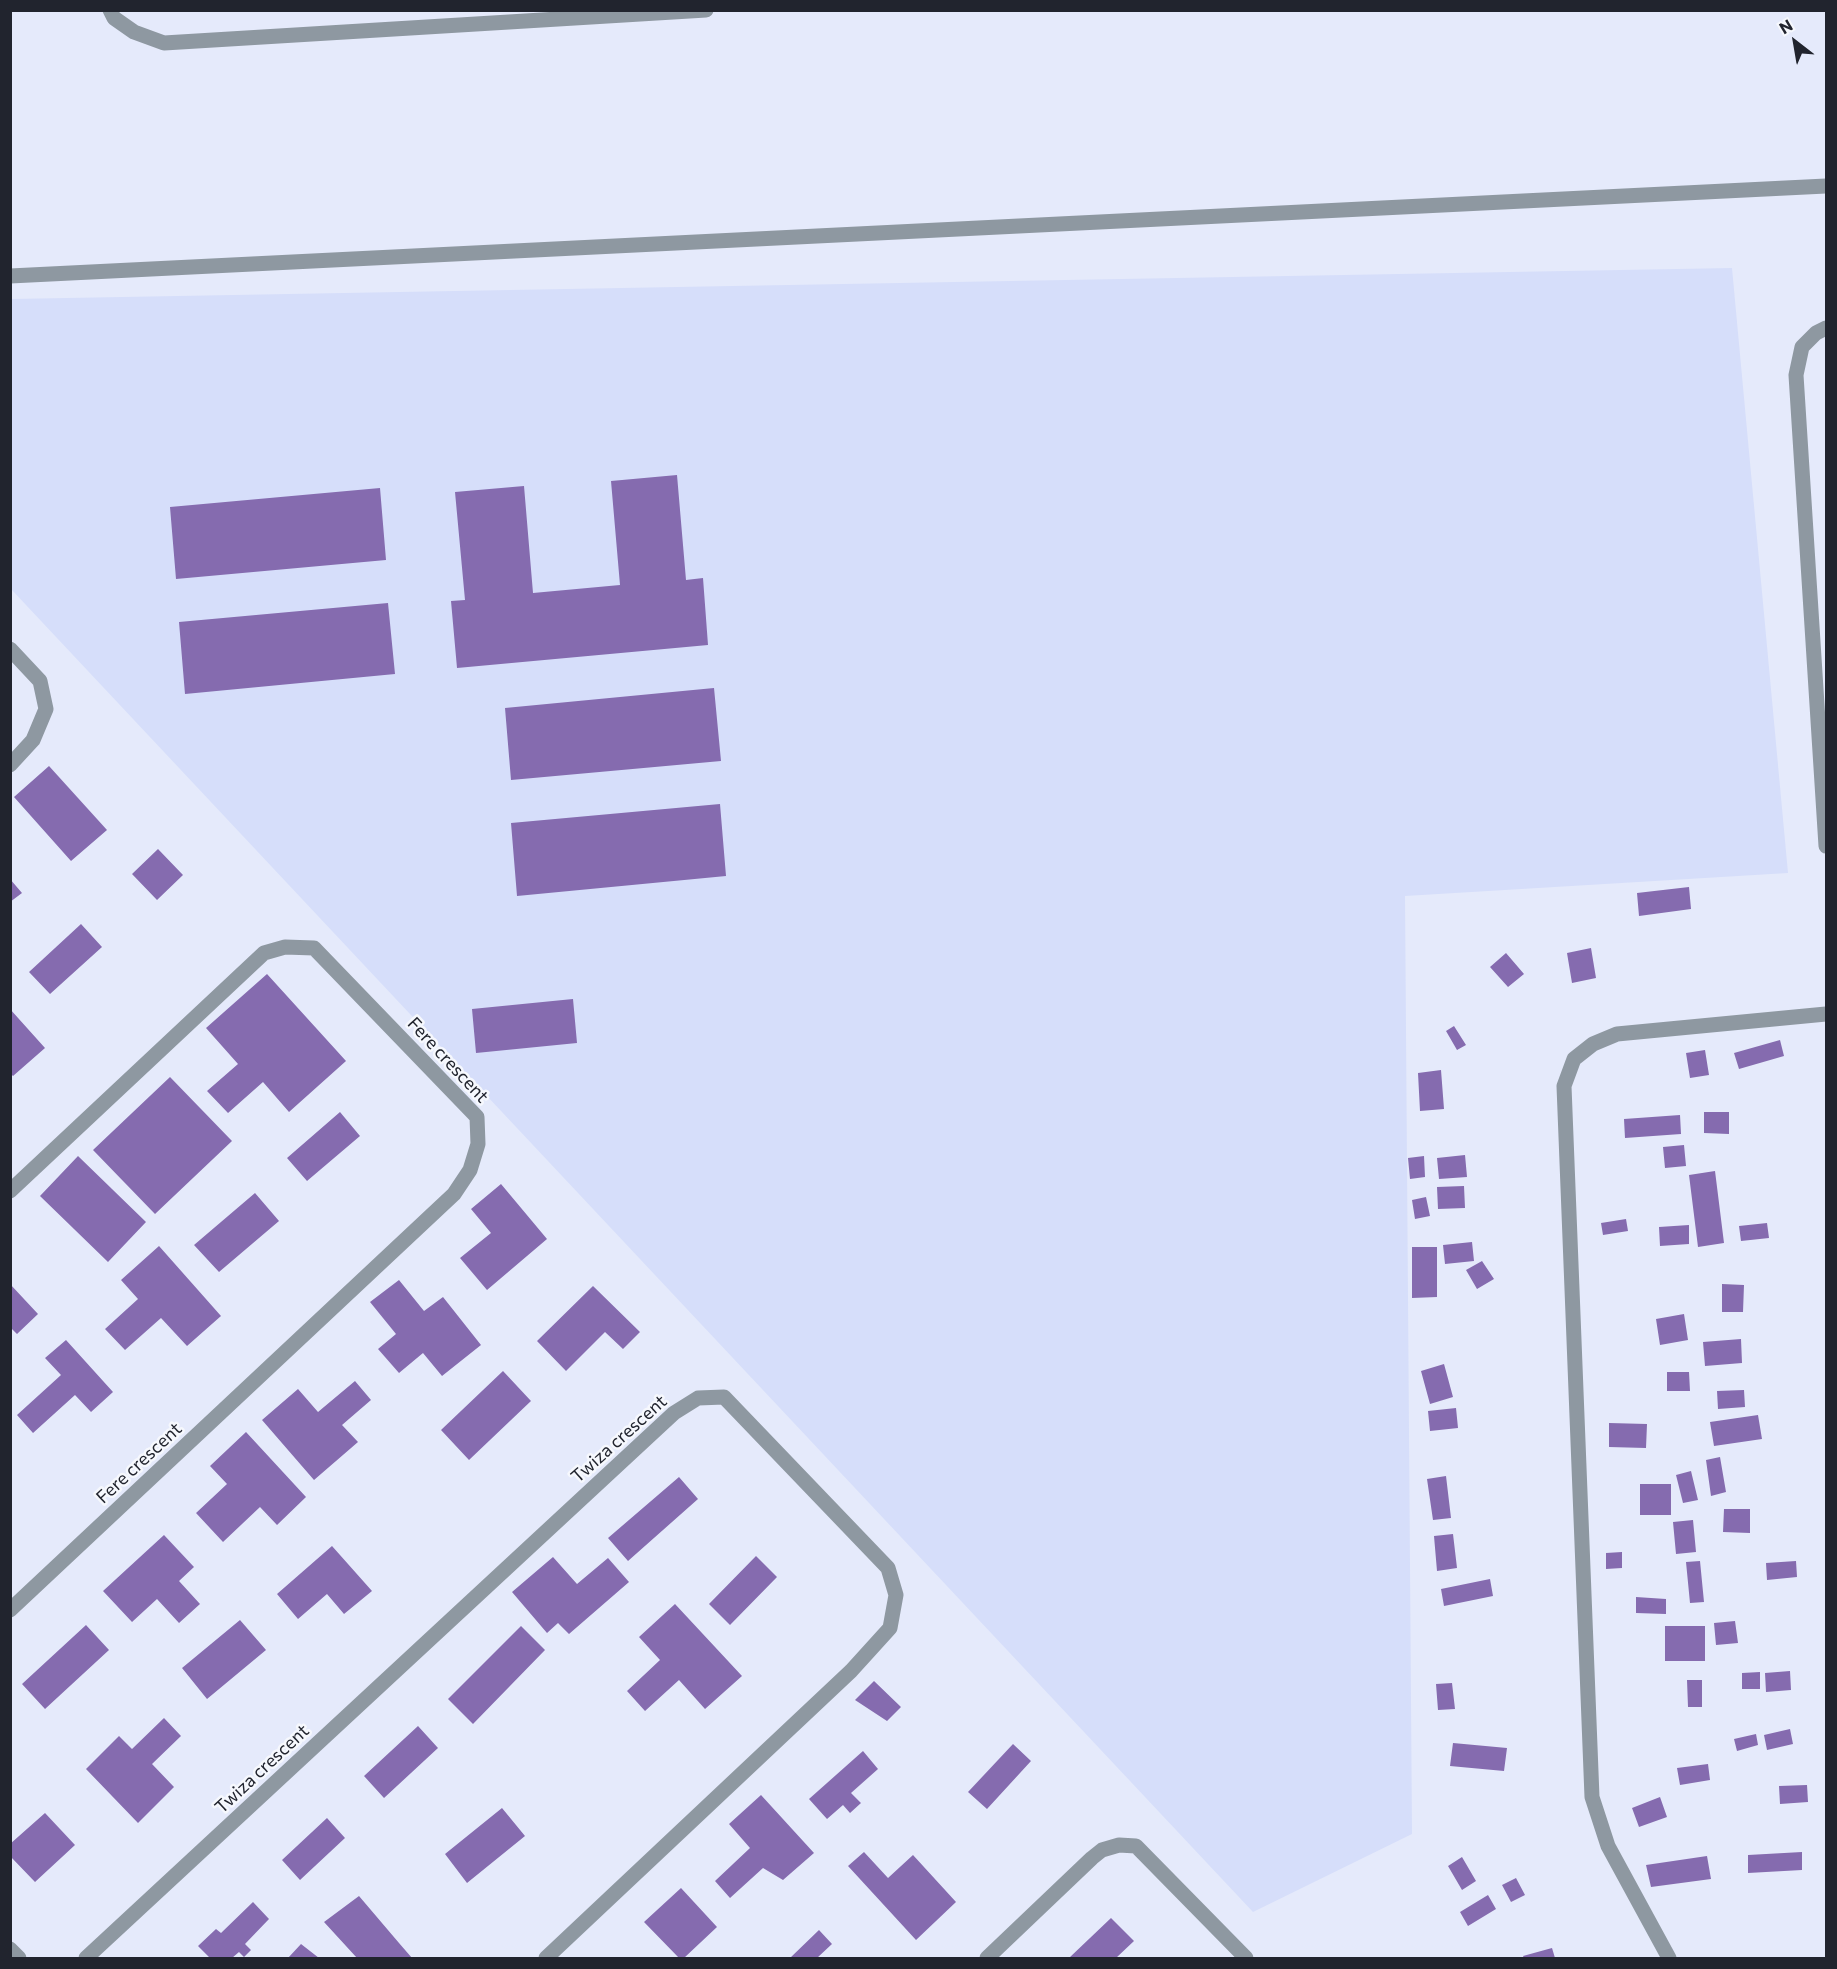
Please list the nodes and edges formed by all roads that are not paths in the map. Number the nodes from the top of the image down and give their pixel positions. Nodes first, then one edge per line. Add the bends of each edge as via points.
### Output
1 (110, 10) edge
2 (706, 10) edge
3 (1827, 186) edge
4 (10, 276) edge
5 (1827, 328) edge
6 (10, 649) edge
7 (10, 765) edge
8 (1827, 846) edge
9 (1827, 1014) edge
10 (10, 1191) edge
11 (10, 1610) edge
12 (10, 1949) edge
13 (19, 1959) edge
14 (86, 1959) edge
15 (546, 1959) edge
16 (987, 1959) edge
17 (1246, 1959) edge
18 (1669, 1959) edge

1 - 2 street via 114,18 134,32 164,43
3 - 4 street
5 - 8 street via 1802,347 1796,375
6 - 7 street via 40,681 46,709 33,740
9 - 18 street via 1617,1034 1593,1044 1574,1059 1564,1086 1592,1797 1608,1846
10 - 11 street, Fere crescent via 264,953 285,947 314,948 477,1117 478,1144 470,1170 454,1194
12 - 13 street
14 - 15 street, Twiza crescent via 674,1413 698,1398 724,1397 888,1568 896,1595 890,1628 851,1671
16 - 17 street via 1092,1858 1119,1845 1136,1846

